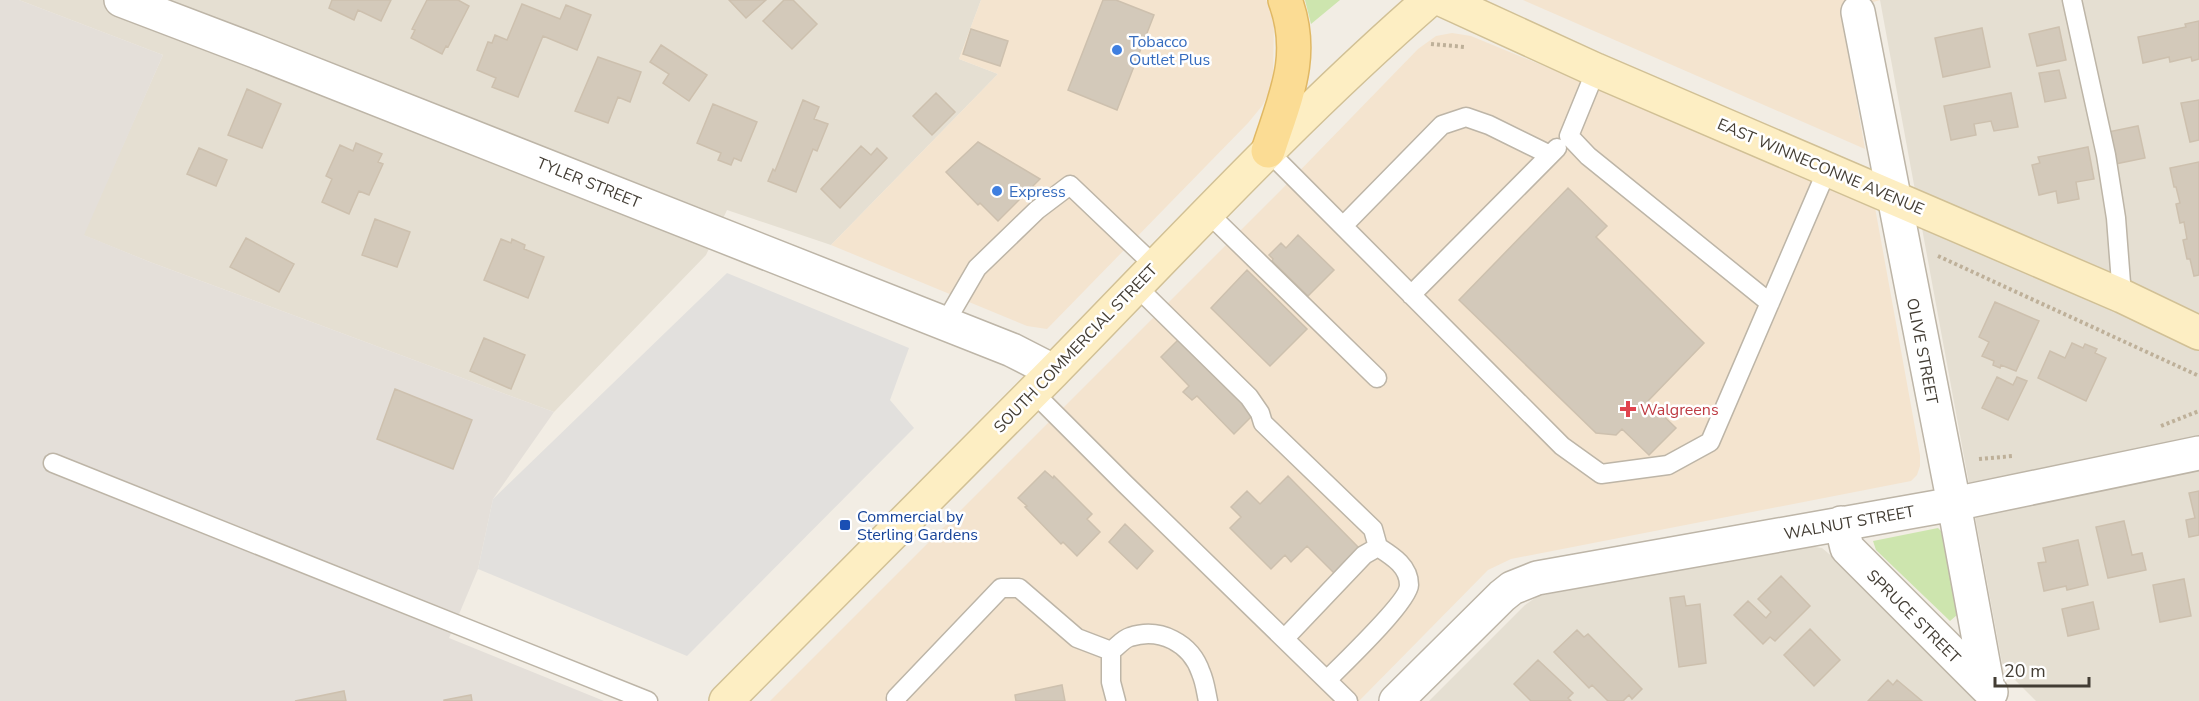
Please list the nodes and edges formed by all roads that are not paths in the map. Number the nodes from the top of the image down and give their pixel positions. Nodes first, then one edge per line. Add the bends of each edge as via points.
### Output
1 (121, 0) edge
2 (1285, 0) edge
3 (1430, 0) edge
4 (1443, 0) edge
5 (2072, 0) edge
6 (1858, 12) dead end
7 (1596, 70) junction
8 (1569, 136) junction
9 (1268, 151) junction
10 (1550, 155) junction
11 (1827, 170) junction
12 (1893, 197) junction
13 (1207, 212) junction
14 (1343, 226) junction
15 (1145, 276) junction
16 (1411, 295) junction
17 (2121, 296) junction
18 (1770, 303) junction
19 (945, 323) junction
20 (2199, 333) edge
21 (1377, 378) dead end
22 (1043, 382) junction
23 (2199, 453) edge
24 (53, 463) dead end
25 (1954, 504) junction
26 (1841, 523) junction
27 (1378, 547) junction
28 (1285, 638) junction
29 (1112, 651) junction
30 (1327, 680) junction
31 (1994, 695) edge
32 (896, 698) dead end
33 (648, 701) edge
34 (726, 701) edge
35 (1116, 701) edge
36 (1208, 701) edge
37 (1348, 701) edge
38 (1395, 701) edge

1 - 19 street, TYLER STREET
2 - 9 main road via 1294,57 1291,81
3 - 9 main road, SOUTH COMMERCIAL STREET via 1359,61
4 - 7 main road, EAST WINNECONNE AVENUE
5 - 17 lane via 2116,218
6 - 12 street, OLIVE STREET
7 - 8 lane
7 - 11 main road, EAST WINNECONNE AVENUE
8 - 10 lane
8 - 18 lane via 1588,156
9 - 13 main road, SOUTH COMMERCIAL STREET
9 - 14 lane
10 - 14 lane via 1466,117 1442,125
10 - 16 lane
11 - 12 main road, EAST WINNECONNE AVENUE
11 - 18 lane
12 - 17 main road, EAST WINNECONNE AVENUE
12 - 25 street, OLIVE STREET
13 - 15 main road, SOUTH COMMERCIAL STREET
13 - 21 lane
14 - 16 lane
15 - 19 lane via 1070,185 1036,210 977,268
15 - 22 main road, SOUTH COMMERCIAL STREET
15 - 27 lane via 1249,397 1263,423 1373,528
16 - 18 lane via 1562,446 1601,474 1668,465 1710,442
17 - 20 main road, EAST WINNECONNE AVENUE
19 - 22 street, TYLER STREET via 1012,350
22 - 28 lane via 1124,483
22 - 34 main road, SOUTH COMMERCIAL STREET
23 - 25 street, WALNUT STREET
24 - 33 lane
25 - 26 street, WALNUT STREET
25 - 31 street, OLIVE STREET
26 - 31 street, SPRUCE STREET via 1847,548
26 - 38 street, WALNUT STREET via 1537,578 1502,596
27 - 28 lane via 1364,555
27 - 30 lane via 1395,557 1407,573 1410,587 1399,605
28 - 30 lane
29 - 32 lane via 1077,638 1019,588 1001,588
29 - 35 lane
29 - 36 lane via 1128,637 1154,633 1175,640 1201,672
30 - 37 lane

